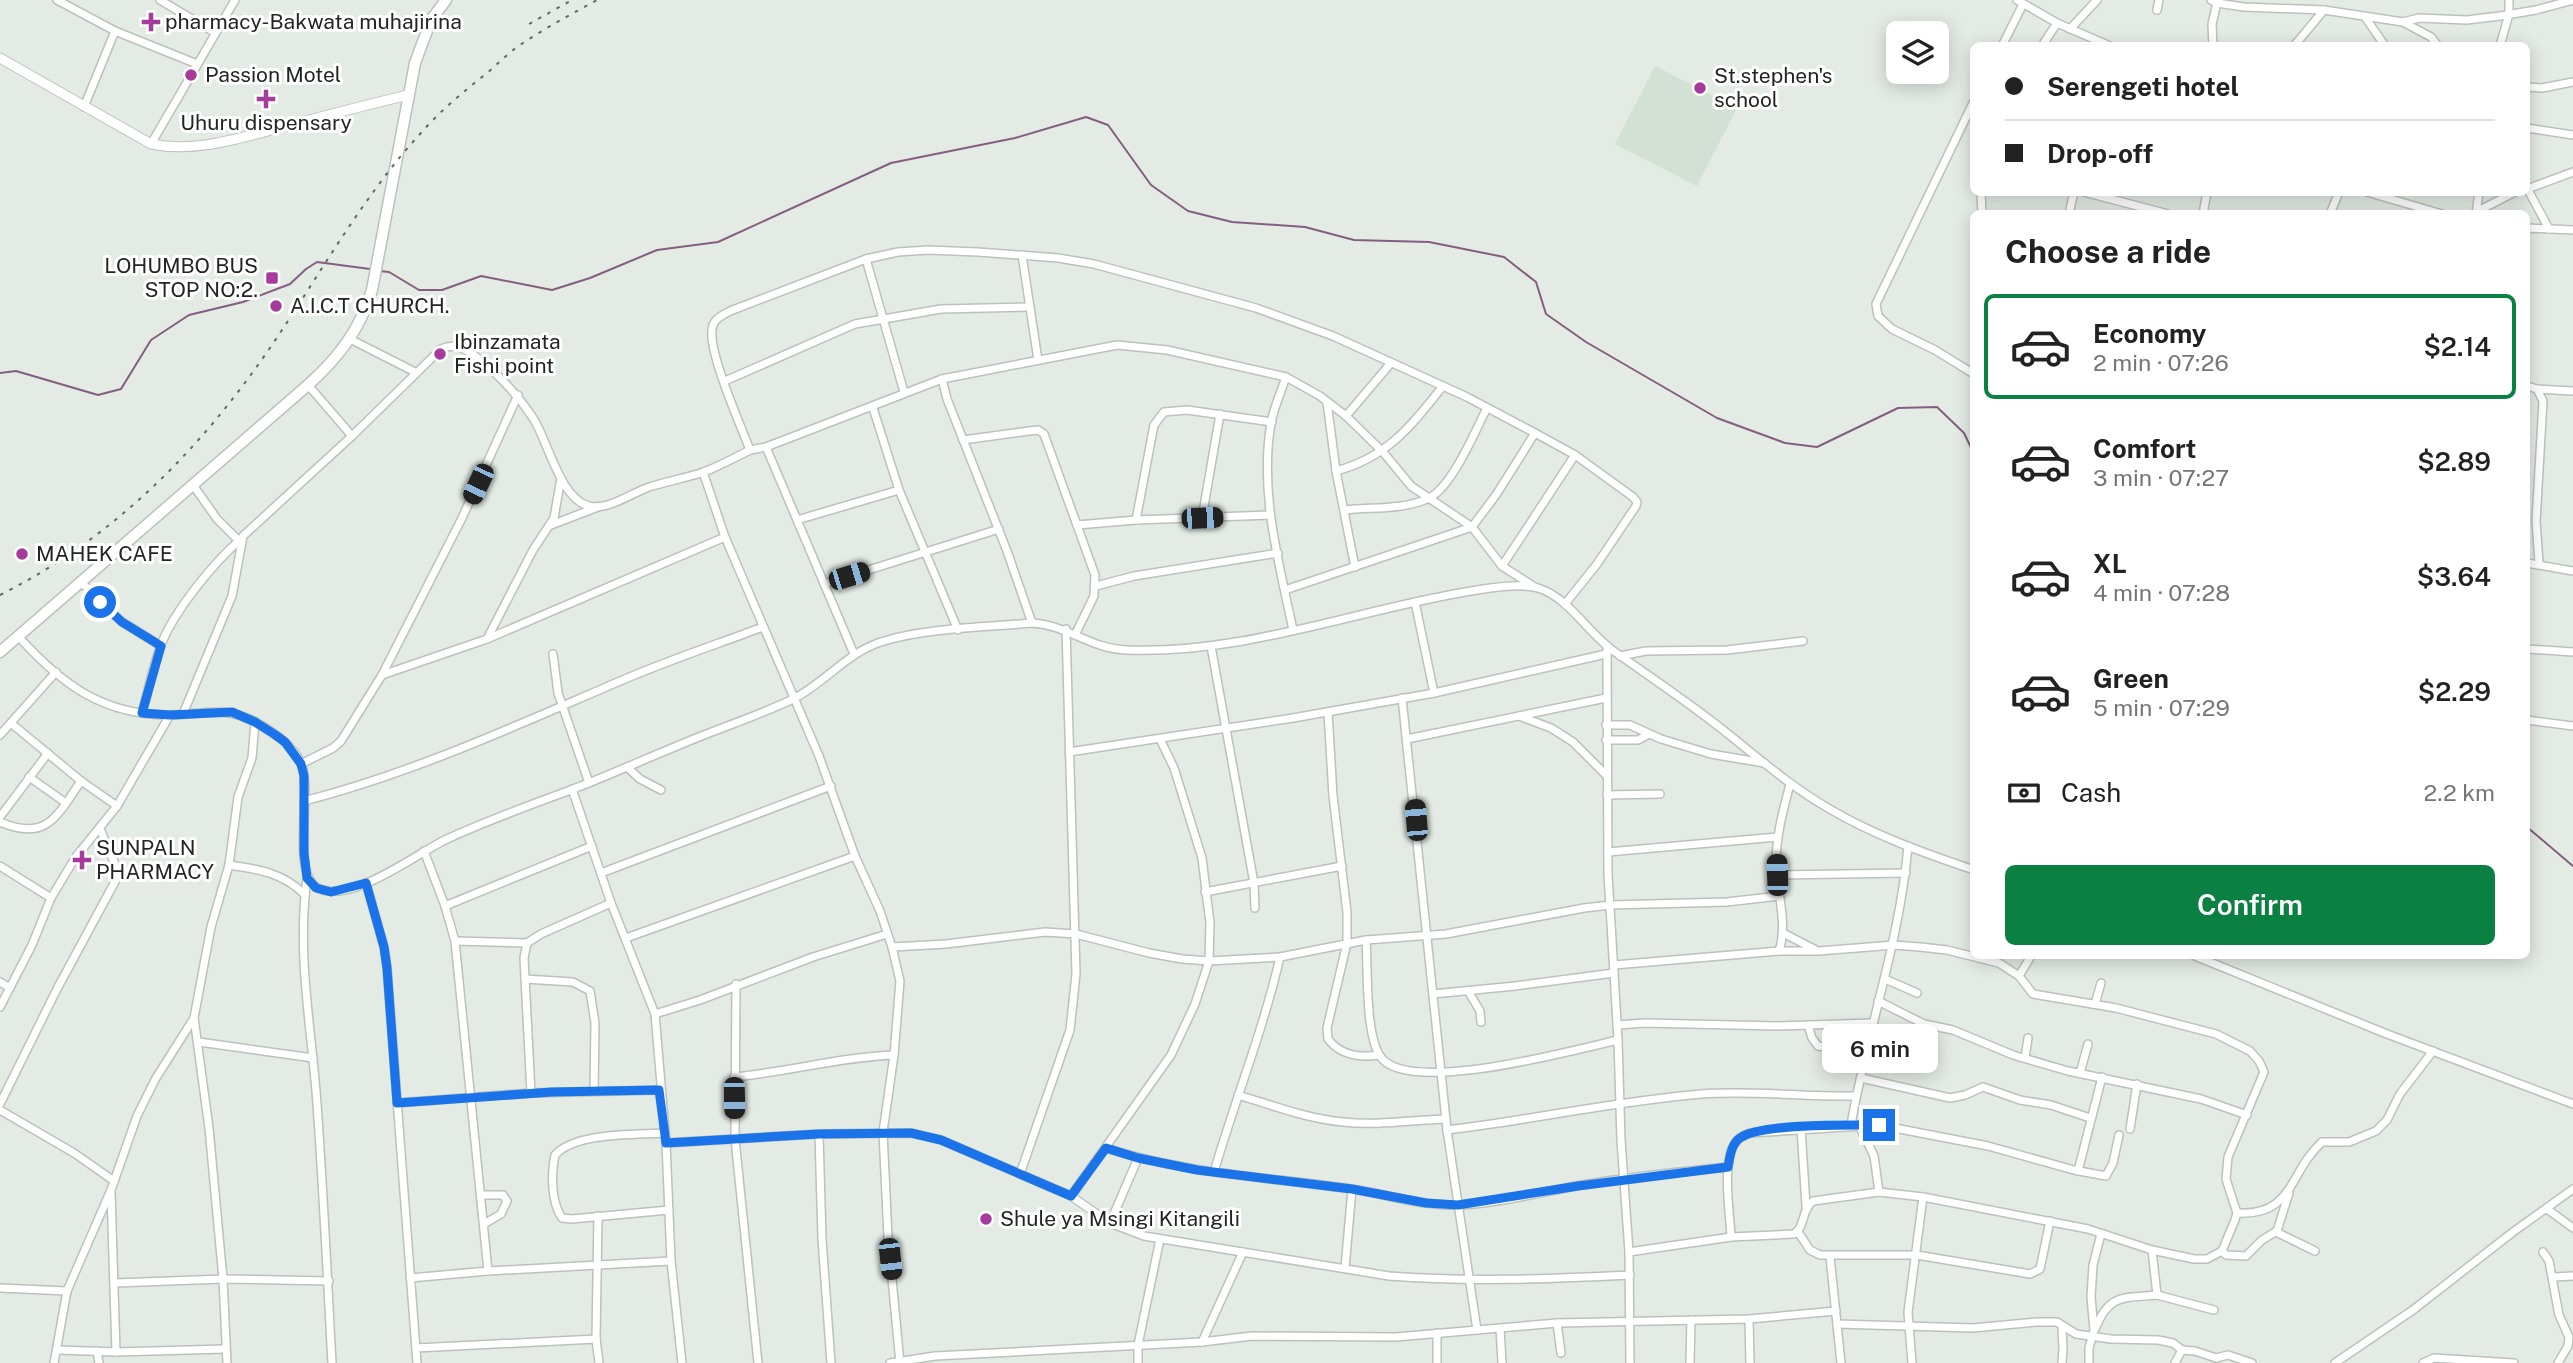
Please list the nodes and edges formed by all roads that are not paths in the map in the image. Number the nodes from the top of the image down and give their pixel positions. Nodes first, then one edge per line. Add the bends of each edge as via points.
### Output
1 (57, 0) edge
2 (160, 0) edge
3 (235, 0) edge
4 (446, 0) edge
5 (2097, 0) edge
6 (2159, 0) edge
7 (2509, 0) edge
8 (2573, 0) edge
9 (2214, 1) edge
10 (2020, 2) edge
11 (2230, 2) edge
12 (2157, 10) dead end
13 (2324, 10) junction
14 (2510, 14) junction
15 (2365, 17) junction
16 (2422, 19) junction
17 (2403, 22) junction
18 (2057, 23) junction
19 (2070, 29) junction
20 (115, 31) junction
21 (214, 32) junction
22 (2431, 37) junction
23 (2004, 42) edge
24 (2045, 42) edge
25 (2101, 42) edge
26 (2213, 42) edge
27 (2297, 42) edge
28 (2382, 42) edge
29 (2435, 42) edge
30 (2501, 42) edge
31 (0, 58) edge
32 (197, 64) junction
33 (2573, 82) edge
34 (2530, 87) edge
35 (408, 95) junction
36 (84, 107) junction
37 (1970, 109) edge
38 (2530, 128) edge
39 (2573, 135) edge
40 (151, 144) junction
41 (2573, 172) edge
42 (2530, 187) edge
43 (2530, 194) edge
44 (2109, 196) edge
45 (2381, 196) edge
46 (2508, 196) edge
47 (2155, 210) edge
48 (2428, 210) edge
49 (2482, 210) edge
50 (2530, 228) edge
51 (2549, 229) junction
52 (2573, 230) edge
53 (1022, 255) junction
54 (866, 259) junction
55 (1028, 307) junction
56 (883, 318) junction
57 (350, 339) junction
58 (1038, 360) junction
59 (1391, 363) junction
60 (415, 372) junction
61 (1970, 372) edge
62 (1286, 377) junction
63 (942, 379) junction
64 (724, 381) junction
65 (308, 385) junction
66 (1443, 386) junction
67 (2530, 387) edge
68 (2537, 389) junction
69 (2573, 391) edge
70 (904, 393) junction
71 (518, 396) junction
72 (1327, 402) junction
73 (873, 408) junction
74 (1487, 408) junction
75 (1220, 414) junction
76 (1346, 416) junction
77 (1272, 422) junction
78 (1535, 433) junction
79 (352, 436) junction
80 (963, 440) junction
81 (766, 447) junction
82 (750, 450) junction
83 (1382, 452) junction
84 (1575, 456) junction
85 (1336, 471) junction
86 (703, 472) junction
87 (561, 477) junction
88 (193, 485) junction
89 (899, 490) junction
90 (1429, 499) junction
91 (2537, 500) junction
92 (2530, 506) edge
93 (598, 508) junction
94 (1345, 510) junction
95 (1270, 515) junction
96 (1202, 518) junction
97 (797, 520) junction
98 (1136, 520) junction
99 (1077, 524) junction
100 (550, 526) junction
101 (1472, 527) junction
102 (999, 529) junction
103 (725, 537) junction
104 (241, 538) junction
105 (924, 553) junction
106 (1278, 553) junction
107 (2530, 563) edge
108 (2539, 564) junction
109 (1502, 566) junction
110 (1355, 567) junction
111 (2573, 571) edge
112 (81, 582) junction
113 (824, 584) junction
114 (1096, 586) junction
115 (1533, 586) junction
116 (1284, 590) junction
117 (1415, 602) junction
118 (1565, 604) junction
119 (1032, 623) junction
120 (763, 627) junction
121 (1066, 629) junction
122 (1293, 630) junction
123 (957, 631) junction
124 (1075, 635) junction
125 (18, 636) junction
126 (487, 639) junction
127 (1802, 641) dead end
128 (161, 646) junction
129 (1211, 646) junction
130 (2530, 649) edge
131 (1606, 650) junction
132 (0, 652) edge
133 (2573, 652) edge
134 (552, 654) dead end
135 (854, 654) junction
136 (1620, 656) junction
137 (56, 672) junction
138 (382, 674) junction
139 (1434, 693) junction
140 (1402, 698) junction
141 (1606, 698) junction
142 (794, 699) junction
143 (563, 707) junction
144 (1328, 712) junction
145 (142, 713) junction
146 (183, 714) junction
147 (170, 715) junction
148 (1519, 716) junction
149 (2530, 720) edge
150 (255, 722) junction
151 (12, 724) junction
152 (1606, 725) junction
153 (2573, 726) edge
154 (1226, 728) junction
155 (1649, 734) junction
156 (0, 735) edge
157 (1160, 739) junction
158 (1407, 739) junction
159 (1606, 740) junction
160 (1069, 752) junction
161 (48, 753) junction
162 (1764, 763) junction
163 (301, 764) junction
164 (627, 767) junction
165 (1606, 775) junction
166 (29, 777) junction
167 (81, 781) junction
168 (589, 783) junction
169 (1790, 784) junction
170 (831, 786) junction
171 (572, 789) junction
172 (661, 790) dead end
173 (1660, 793) dead end
174 (1607, 796) junction
175 (304, 801) junction
176 (66, 803) junction
177 (117, 806) junction
178 (0, 820) edge
179 (100, 829) junction
180 (1777, 837) junction
181 (592, 846) junction
182 (1908, 846) junction
183 (424, 851) junction
184 (1608, 852) junction
185 (855, 856) junction
186 (229, 865) junction
187 (0, 866) edge
188 (1342, 866) junction
189 (1970, 869) edge
190 (601, 873) junction
191 (1906, 873) junction
192 (1777, 875) junction
193 (307, 878) junction
194 (366, 883) junction
195 (1254, 883) junction
196 (1205, 892) junction
197 (305, 895) junction
198 (1779, 896) junction
199 (51, 898) junction
200 (611, 903) junction
201 (1610, 905) junction
202 (445, 906) junction
203 (1255, 908) dead end
204 (1783, 933) junction
205 (887, 934) junction
206 (1076, 934) junction
207 (1427, 936) junction
208 (626, 938) junction
209 (1366, 940) junction
210 (455, 942) junction
211 (527, 943) junction
212 (1347, 943) junction
213 (1894, 945) junction
214 (892, 947) junction
215 (1779, 951) junction
216 (1819, 951) junction
217 (1970, 956) edge
218 (1280, 957) junction
219 (1983, 959) edge
220 (2029, 959) edge
221 (2203, 959) edge
222 (1209, 961) junction
223 (1614, 969) junction
224 (2019, 976) junction
225 (525, 978) junction
226 (1885, 979) junction
227 (0, 982) edge
228 (2101, 983) dead end
229 (736, 984) junction
230 (10, 988) junction
231 (1468, 991) junction
232 (1433, 993) junction
233 (1917, 993) dead end
234 (1878, 1001) junction
235 (2095, 1004) junction
236 (0, 1007) edge
237 (654, 1014) junction
238 (194, 1018) junction
239 (1481, 1022) dead end
240 (1872, 1023) junction
241 (1617, 1025) junction
242 (1808, 1025) junction
243 (2028, 1038) dead end
244 (1618, 1040) junction
245 (199, 1042) junction
246 (2088, 1044) dead end
247 (2433, 1051) junction
248 (1866, 1054) junction
249 (894, 1055) junction
250 (1379, 1055) junction
251 (313, 1058) junction
252 (2025, 1058) junction
253 (1443, 1073) junction
254 (2080, 1073) junction
255 (734, 1077) junction
256 (2102, 1077) junction
257 (1861, 1078) junction
258 (2137, 1084) junction
259 (594, 1090) junction
260 (659, 1090) junction
261 (531, 1093) junction
262 (1238, 1095) junction
263 (1856, 1096) junction
264 (469, 1097) junction
265 (397, 1103) junction
266 (0, 1104) edge
267 (1619, 1104) junction
268 (2573, 1104) edge
269 (0, 1110) edge
270 (2247, 1115) junction
271 (2090, 1118) junction
272 (1446, 1119) junction
273 (1855, 1125) junction
274 (1801, 1128) junction
275 (2130, 1129) dead end
276 (1447, 1130) junction
277 (883, 1132) junction
278 (664, 1133) junction
279 (819, 1134) junction
280 (2119, 1135) dead end
281 (735, 1139) junction
282 (666, 1143) junction
283 (1106, 1148) junction
284 (1138, 1158) junction
285 (1728, 1167) junction
286 (2078, 1171) junction
287 (1214, 1172) junction
288 (1020, 1174) junction
289 (1624, 1180) junction
290 (112, 1185) junction
291 (1352, 1189) junction
292 (2573, 1189) edge
293 (1879, 1192) junction
294 (2289, 1193) junction
295 (482, 1195) junction
296 (1071, 1196) junction
297 (1923, 1196) junction
298 (1458, 1205) junction
299 (1806, 1206) junction
300 (2547, 1209) junction
301 (669, 1210) junction
302 (2237, 1213) junction
303 (598, 1216) junction
304 (2050, 1221) junction
305 (1110, 1223) junction
306 (484, 1224) junction
307 (2573, 1228) edge
308 (1798, 1232) junction
309 (2276, 1232) junction
310 (2101, 1234) junction
311 (1731, 1237) junction
312 (1160, 1239) junction
313 (2152, 1250) junction
314 (2222, 1251) junction
315 (2315, 1251) dead end
316 (1243, 1252) junction
317 (1629, 1252) junction
318 (2543, 1252) dead end
319 (1917, 1255) junction
320 (1830, 1256) junction
321 (671, 1261) junction
322 (596, 1266) junction
323 (1345, 1268) junction
324 (488, 1271) junction
325 (1630, 1275) junction
326 (2573, 1276) edge
327 (2553, 1277) junction
328 (410, 1278) junction
329 (223, 1279) junction
330 (1471, 1279) junction
331 (329, 1281) junction
332 (115, 1283) junction
333 (0, 1288) edge
334 (66, 1291) junction
335 (2157, 1295) junction
336 (2214, 1310) dead end
337 (1836, 1311) junction
338 (1749, 1319) junction
339 (1630, 1320) junction
340 (1690, 1320) junction
341 (1557, 1323) junction
342 (1837, 1324) junction
343 (2062, 1326) junction
344 (1500, 1328) junction
345 (1908, 1328) junction
346 (1477, 1330) junction
347 (2093, 1332) junction
348 (1437, 1334) junction
349 (596, 1339) junction
350 (1202, 1342) junction
351 (1138, 1345) junction
352 (416, 1348) junction
353 (225, 1349) junction
354 (57, 1350) junction
355 (2182, 1350) junction
356 (97, 1352) junction
357 (116, 1352) junction
358 (1561, 1353) dead end
359 (899, 1362) edge
360 (2474, 1362) edge
361 (54, 1363) edge
362 (99, 1363) edge
363 (227, 1363) edge
364 (332, 1363) edge
365 (417, 1363) edge
366 (598, 1363) edge
367 (682, 1363) edge
368 (758, 1363) edge
369 (831, 1363) edge
370 (890, 1363) edge
371 (1138, 1363) edge
372 (1437, 1363) edge
373 (1502, 1363) edge
374 (1630, 1363) edge
375 (1690, 1363) edge
376 (1750, 1363) edge
377 (1841, 1363) edge
378 (1912, 1363) edge
379 (2062, 1363) edge
380 (2089, 1363) edge
381 (2175, 1363) edge
382 (2252, 1363) edge
383 (2335, 1363) edge
384 (2423, 1363) edge
385 (2514, 1363) edge
386 (2558, 1363) edge

1 - 20 street
2 - 21 street
3 - 21 street
4 - 35 highway via 425,32
5 - 19 street
6 - 12 street
7 - 14 street
8 - 14 street
9 - 11 street
9 - 26 street
10 - 18 street
10 - 23 street
11 - 13 street
13 - 15 street
13 - 27 street
14 - 16 street via 2467,20
14 - 30 street
15 - 17 street
15 - 28 street
16 - 17 street
16 - 22 street
17 - 22 street
18 - 19 street
18 - 24 street
19 - 25 street
20 - 32 street
20 - 36 street
21 - 32 street
22 - 29 street
31 - 36 street
32 - 40 street
33 - 34 street
35 - 40 street via 185,149
35 - 57 highway via 372,290
36 - 40 street
37 - 61 street via 1876,304 1878,316 1892,329
38 - 39 street
41 - 42 street
43 - 51 street
44 - 47 street
45 - 48 street
46 - 49 street
50 - 51 street
51 - 52 street
53 - 54 street via 928,250
53 - 55 street
53 - 59 street via 1094,264 1256,309
54 - 56 street
54 - 64 street via 716,318 712,340
55 - 56 street via 941,309
55 - 58 street
56 - 64 street via 833,332
56 - 70 street
57 - 60 street
57 - 65 highway
58 - 62 street via 1117,345 1167,350
58 - 63 street
59 - 66 street
59 - 76 street
60 - 71 street via 441,349 456,345 495,371
60 - 79 street
62 - 72 street
62 - 77 street
63 - 70 street
63 - 80 street
64 - 82 street
65 - 79 street
65 - 88 highway
66 - 74 street
66 - 83 street
67 - 68 street
68 - 69 street
68 - 91 street via 2543,401
70 - 73 street
71 - 87 street via 535,420
71 - 138 street
72 - 76 street
72 - 85 street
73 - 81 street
73 - 89 street
74 - 78 street
74 - 90 street via 1445,484
75 - 77 street
75 - 96 street
75 - 98 street via 1178,409 1158,416
76 - 83 street
77 - 95 street
78 - 84 street
78 - 101 street
79 - 104 street
80 - 99 street via 1041,431
80 - 102 street
81 - 82 street
81 - 97 street
82 - 86 street
83 - 85 street
83 - 90 street via 1411,486
84 - 109 street
84 - 118 street via 1637,503
85 - 94 street
86 - 93 street
86 - 103 street
87 - 93 street via 579,502
87 - 100 street
88 - 104 street via 217,519
88 - 112 highway
89 - 97 street
89 - 105 street
90 - 94 street
90 - 101 street
91 - 92 street
91 - 108 street
93 - 100 street
94 - 110 street
95 - 96 street
95 - 106 street
96 - 98 street
97 - 113 street
98 - 99 street
99 - 114 street
100 - 126 street
101 - 109 street
101 - 110 street
102 - 105 street
102 - 119 street
103 - 120 street
103 - 126 street
104 - 128 street via 209,570
104 - 146 street via 232,596
105 - 113 street
105 - 123 street
106 - 114 street
106 - 116 street
107 - 108 street
108 - 111 street
109 - 115 street
110 - 116 street
112 - 125 highway
112 - 128 street via 122,622
113 - 135 street
114 - 124 street
115 - 117 street
115 - 118 street
116 - 122 street
117 - 122 street
117 - 139 street
118 - 131 street
119 - 121 street
119 - 123 street
120 - 142 street
120 - 143 street
121 - 124 street
121 - 160 street
122 - 129 street
123 - 135 street via 885,640
124 - 129 street via 1122,650
125 - 132 highway
125 - 137 street
126 - 138 street
127 - 136 street
128 - 145 street
129 - 154 street
130 - 133 street
131 - 136 street
131 - 139 street
131 - 141 street
134 - 143 street
135 - 142 street
136 - 162 street
137 - 145 street via 95,700
137 - 151 street
138 - 163 street via 341,741
139 - 140 street
140 - 144 street
140 - 158 street
141 - 148 street
141 - 152 street
142 - 164 street
142 - 170 street
143 - 168 street
143 - 175 street via 406,770
144 - 154 street
144 - 188 street
145 - 147 street
146 - 147 street
146 - 150 street via 223,711
147 - 177 street
148 - 158 street
148 - 165 street via 1573,741
149 - 153 street
150 - 163 street via 285,742
150 - 186 street via 253,754 238,797
151 - 156 street
151 - 161 street
152 - 155 street via 1630,725
152 - 159 street
154 - 157 street
154 - 195 street
155 - 159 street via 1638,740
155 - 162 street via 1724,757
157 - 160 street
157 - 196 street via 1199,846
158 - 207 street
159 - 165 street
160 - 206 street
161 - 166 street
161 - 167 street
162 - 169 street
163 - 175 street
164 - 168 street
164 - 172 street
165 - 174 street
166 - 176 street
166 - 178 street
167 - 176 street
167 - 177 street
168 - 171 street
169 - 180 street
169 - 182 street via 1838,814
170 - 185 street
170 - 190 street
171 - 181 street
171 - 183 street
173 - 174 street
174 - 184 street
175 - 193 street
176 - 178 street via 37,830 24,831
177 - 179 street
179 - 199 street via 75,858
179 - 266 street via 117,878
180 - 184 street
180 - 192 street
181 - 190 street
181 - 202 street
182 - 189 street
182 - 191 street
183 - 194 street
183 - 202 street
184 - 201 street
185 - 205 street
185 - 208 street
186 - 197 street via 270,872
186 - 238 street via 211,927
187 - 199 street
188 - 195 street
188 - 212 street
190 - 200 street
191 - 192 street
191 - 213 street
192 - 198 street
193 - 194 street via 316,888 331,892
193 - 197 street
194 - 265 street via 387,968
195 - 196 street
195 - 203 street
196 - 222 street
197 - 251 street via 303,943
198 - 201 street
198 - 204 street
199 - 230 street
200 - 208 street
200 - 211 street
201 - 207 street
201 - 223 street
202 - 210 street
204 - 215 street
204 - 216 street
205 - 214 street
205 - 229 street
206 - 214 street via 1045,932
206 - 222 street via 1149,953
206 - 288 street via 1070,1030
207 - 209 street
207 - 232 street
208 - 237 street
209 - 212 street
209 - 250 street via 1372,1028
210 - 211 street
210 - 264 street
211 - 225 street
212 - 218 street
212 - 250 street via 1328,1039 1349,1054
213 - 216 street
213 - 217 street
213 - 226 street
214 - 249 street via 901,994
215 - 216 street
215 - 223 street
218 - 222 street
218 - 262 street via 1263,1027
219 - 224 street
220 - 224 street
221 - 247 street
222 - 283 street via 1171,1055
223 - 231 street
223 - 241 street
224 - 235 street via 2033,994
225 - 259 street via 573,982 590,991
225 - 261 street
226 - 233 street
226 - 234 street
227 - 230 street
228 - 235 street
229 - 237 street
229 - 255 street
230 - 236 street
231 - 232 street
231 - 239 street
232 - 253 street
234 - 240 street
234 - 252 street via 1924,1024 1953,1030
235 - 270 street via 2216,1034 2250,1051 2264,1072
237 - 260 street
238 - 245 street
238 - 290 street via 137,1116
240 - 242 street
240 - 248 street
241 - 242 street
241 - 244 street
242 - 248 street via 1818,1046
243 - 252 street
244 - 253 street
244 - 267 street
245 - 251 street
245 - 329 street
246 - 254 street
247 - 268 street
247 - 294 street via 2382,1126 2349,1142 2322,1142 2306,1159
248 - 257 street
249 - 255 street
249 - 277 street
250 - 253 street via 1395,1068
251 - 331 street
252 - 254 street
253 - 272 street
254 - 256 street
255 - 281 street
256 - 258 street
256 - 271 street
257 - 263 street
257 - 271 street via 1950,1098 1983,1087
258 - 270 street
258 - 275 street
259 - 260 street
259 - 261 street
260 - 278 street
261 - 264 street
262 - 272 street via 1339,1122
262 - 287 street
263 - 267 street via 1720,1093
263 - 273 street
264 - 265 street
264 - 295 street
265 - 328 street
267 - 276 street
267 - 289 street
269 - 290 street via 74,1153
270 - 302 street via 2230,1149 2226,1172
271 - 286 street
272 - 276 street
273 - 274 street
273 - 286 street via 1907,1128
273 - 293 street via 1877,1165
274 - 285 street via 1761,1130 1739,1138
274 - 299 street
276 - 298 street
277 - 279 street
277 - 288 street via 941,1140
277 - 359 street
278 - 282 street
278 - 303 street via 570,1143 555,1155 552,1179 560,1217
279 - 281 street
279 - 369 street
280 - 286 street via 2106,1175
281 - 282 street
281 - 368 street
282 - 301 street
283 - 284 street
283 - 296 street
284 - 287 street
284 - 305 street
285 - 289 street
285 - 311 street
287 - 291 street
288 - 296 street
289 - 298 street
289 - 317 street
290 - 332 street
290 - 334 street
291 - 298 street
291 - 323 street
292 - 300 street
293 - 297 street
293 - 299 street via 1820,1199
294 - 302 street via 2267,1210
294 - 309 street
295 - 306 street
295 - 306 street via 498,1194 507,1200 501,1214
296 - 305 street
297 - 304 street
297 - 319 street
298 - 330 street
299 - 308 street
300 - 307 street
300 - 383 street
301 - 303 street
301 - 321 street
302 - 314 street
303 - 322 street
304 - 310 street
304 - 319 street via 2040,1269 2030,1274
305 - 312 street
306 - 324 street
308 - 311 street
308 - 320 street via 1810,1251
309 - 314 street via 2246,1256
309 - 315 street
310 - 313 street
310 - 347 street via 2093,1265
311 - 317 street
312 - 316 street
312 - 351 street
313 - 314 street via 2201,1259
313 - 335 street
316 - 323 street
316 - 350 street
317 - 325 street
318 - 327 street
319 - 320 street
319 - 345 street
320 - 337 street
321 - 322 street
321 - 367 street
322 - 324 street
322 - 349 street
323 - 330 street via 1408,1278
324 - 328 street
325 - 330 street
325 - 339 street
326 - 327 street
327 - 386 street via 2570,1339
328 - 352 street
329 - 331 street
329 - 332 street
329 - 353 street
330 - 346 street
331 - 364 street
332 - 357 street
333 - 334 street
334 - 354 street
335 - 336 street
335 - 347 street via 2114,1300
337 - 338 street
337 - 342 street
338 - 340 street
338 - 376 street
339 - 340 street
339 - 341 street
339 - 374 street
340 - 375 street
341 - 344 street
341 - 358 street
342 - 345 street
342 - 377 street
343 - 345 street via 2036,1322
343 - 347 street via 2076,1335
343 - 379 street
344 - 346 street
344 - 373 street
345 - 378 street
346 - 348 street
347 - 355 street via 2111,1339 2173,1343
347 - 380 street
348 - 350 street via 1283,1335
348 - 372 street
349 - 352 street
349 - 366 street
350 - 351 street
351 - 359 street
351 - 371 street
352 - 365 street
353 - 357 street
353 - 363 street
354 - 356 street
354 - 361 street
355 - 381 street
355 - 382 street
356 - 357 street
356 - 362 street
359 - 370 street
360 - 384 street via 2434,1358
360 - 385 street

